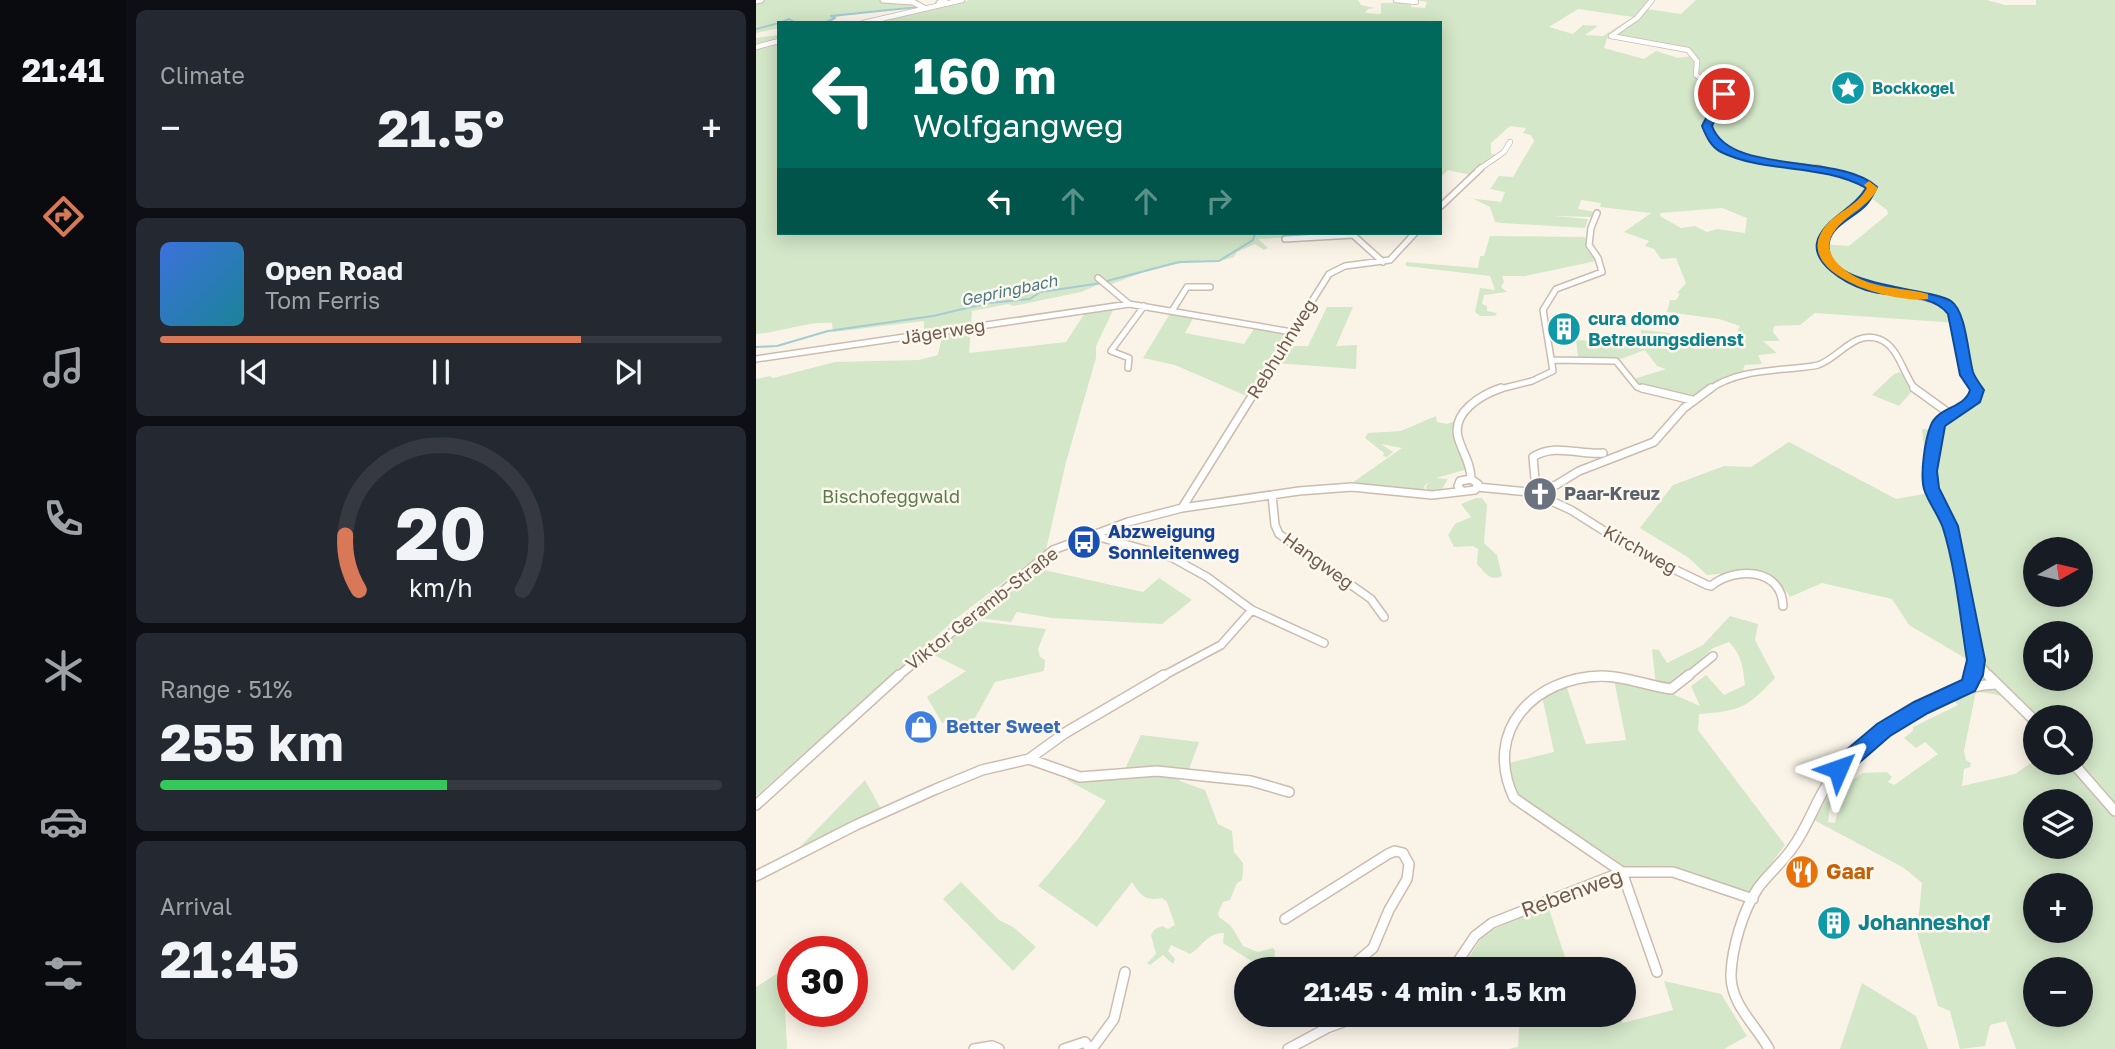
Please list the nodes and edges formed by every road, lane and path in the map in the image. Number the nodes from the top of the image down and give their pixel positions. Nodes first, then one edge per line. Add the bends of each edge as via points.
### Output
1 (883, 0) edge
2 (962, 0) edge
3 (1396, 0) edge
4 (1652, 0) edge
5 (942, 2) edge
6 (1416, 2) dead end
7 (923, 8) junction
8 (871, 21) edge
9 (777, 42) edge
10 (756, 47) edge
11 (1510, 142) dead end
12 (1442, 205) edge
13 (1597, 213) dead end
14 (1413, 235) edge
15 (1284, 239) dead end
16 (1383, 261) junction
17 (1101, 281) dead end
18 (1210, 286) dead end
19 (1129, 304) junction
20 (1144, 306) junction
21 (1172, 311) junction
22 (1292, 332) junction
23 (756, 359) edge
24 (1553, 360) junction
25 (1128, 368) dead end
26 (1692, 400) junction
27 (1950, 414) junction
28 (1603, 453) dead end
29 (1471, 479) junction
30 (1476, 489) junction
31 (1461, 490) junction
32 (1533, 491) junction
33 (1272, 495) junction
34 (1182, 508) junction
35 (1091, 535) junction
36 (1783, 606) dead end
37 (1252, 610) junction
38 (1384, 617) dead end
39 (1324, 643) dead end
40 (1713, 656) dead end
41 (1976, 660) junction
42 (1995, 684) junction
43 (1968, 686) junction
44 (2023, 708) edge
45 (1028, 760) junction
46 (2084, 775) edge
47 (1289, 792) dead end
48 (756, 805) edge
49 (2115, 811) edge
50 (1622, 872) junction
51 (756, 876) edge
52 (1753, 899) junction
53 (1285, 919) dead end
54 (1362, 957) edge
55 (1461, 957) edge
56 (1125, 972) dead end
57 (1657, 972) dead end
58 (1327, 1028) edge
59 (974, 1049) edge
60 (999, 1049) edge
61 (1064, 1049) edge
62 (1091, 1049) edge
63 (1288, 1049) edge
64 (1769, 1049) edge

1 - 7 street via 913,2
2 - 5 street
3 - 6 street
4 - 27 street via 1637,18 1611,36 1688,50 1697,61 1696,75 1724,94 1707,126 1711,138 1723,149 1829,171 1872,187 1863,202 1830,228 1822,248 1833,267 1856,282 1936,299 1952,308 1967,375 1977,390 1975,399
5 - 7 street
7 - 8 street
9 - 10 street
11 - 12 street
13 - 24 street via 1587,242 1602,272 1563,285 1545,307 1544,333
14 - 16 street via 1399,253
15 - 16 street via 1353,235
16 - 22 street, Rebhuhnweg via 1332,272
17 - 19 street
18 - 21 street via 1188,286
19 - 20 street, Jägerweg
19 - 23 street, Jägerweg
20 - 21 street, Jägerweg
20 - 25 street via 1111,351 1129,358
21 - 22 street, Jägerweg
22 - 34 street, Rebhuhnweg
24 - 26 street via 1613,360 1640,388
24 - 29 street via 1550,374 1491,390 1459,418 1457,431
26 - 27 street via 1730,378 1818,365 1868,337 1895,350 1908,382
26 - 32 street via 1654,442
27 - 41 street via 1938,424 1930,480 1953,537
28 - 32 street via 1536,453
29 - 30 street via 1477,482
29 - 31 street via 1460,481
30 - 31 street, Kirchweg
30 - 32 street, Kirchweg
31 - 33 street, Viktor Geramb-Straße via 1432,495 1341,487
32 - 36 street, Kirchweg via 1636,551 1707,585 1724,575 1752,573 1769,578 1780,585
33 - 34 street, Viktor Geramb-Straße
33 - 38 street, Hangweg via 1279,534 1371,599
34 - 35 street, Viktor Geramb-Straße
35 - 37 street via 1171,557
35 - 48 street, Viktor Geramb-Straße via 1052,550 964,619
37 - 39 street
37 - 45 street via 1221,645 1106,708
40 - 50 street via 1671,689 1608,676 1564,682 1535,698 1509,725 1505,765 1514,798
41 - 42 street
41 - 43 street
42 - 43 street
42 - 44 street
43 - 52 street via 1900,719 1846,761 1831,778 1795,845
45 - 47 street via 1080,777 1157,771 1251,781
45 - 51 street via 982,770 936,789
46 - 49 street
50 - 52 street, Rebenweg via 1673,872
50 - 55 street, Rebenweg via 1492,923 1475,936
50 - 57 street
52 - 64 street via 1734,953 1731,978 1735,998
53 - 54 street via 1388,854 1403,853 1409,864 1407,879 1373,948
56 - 62 street via 1114,1019
58 - 63 street
59 - 60 street
61 - 62 street via 1084,1042

